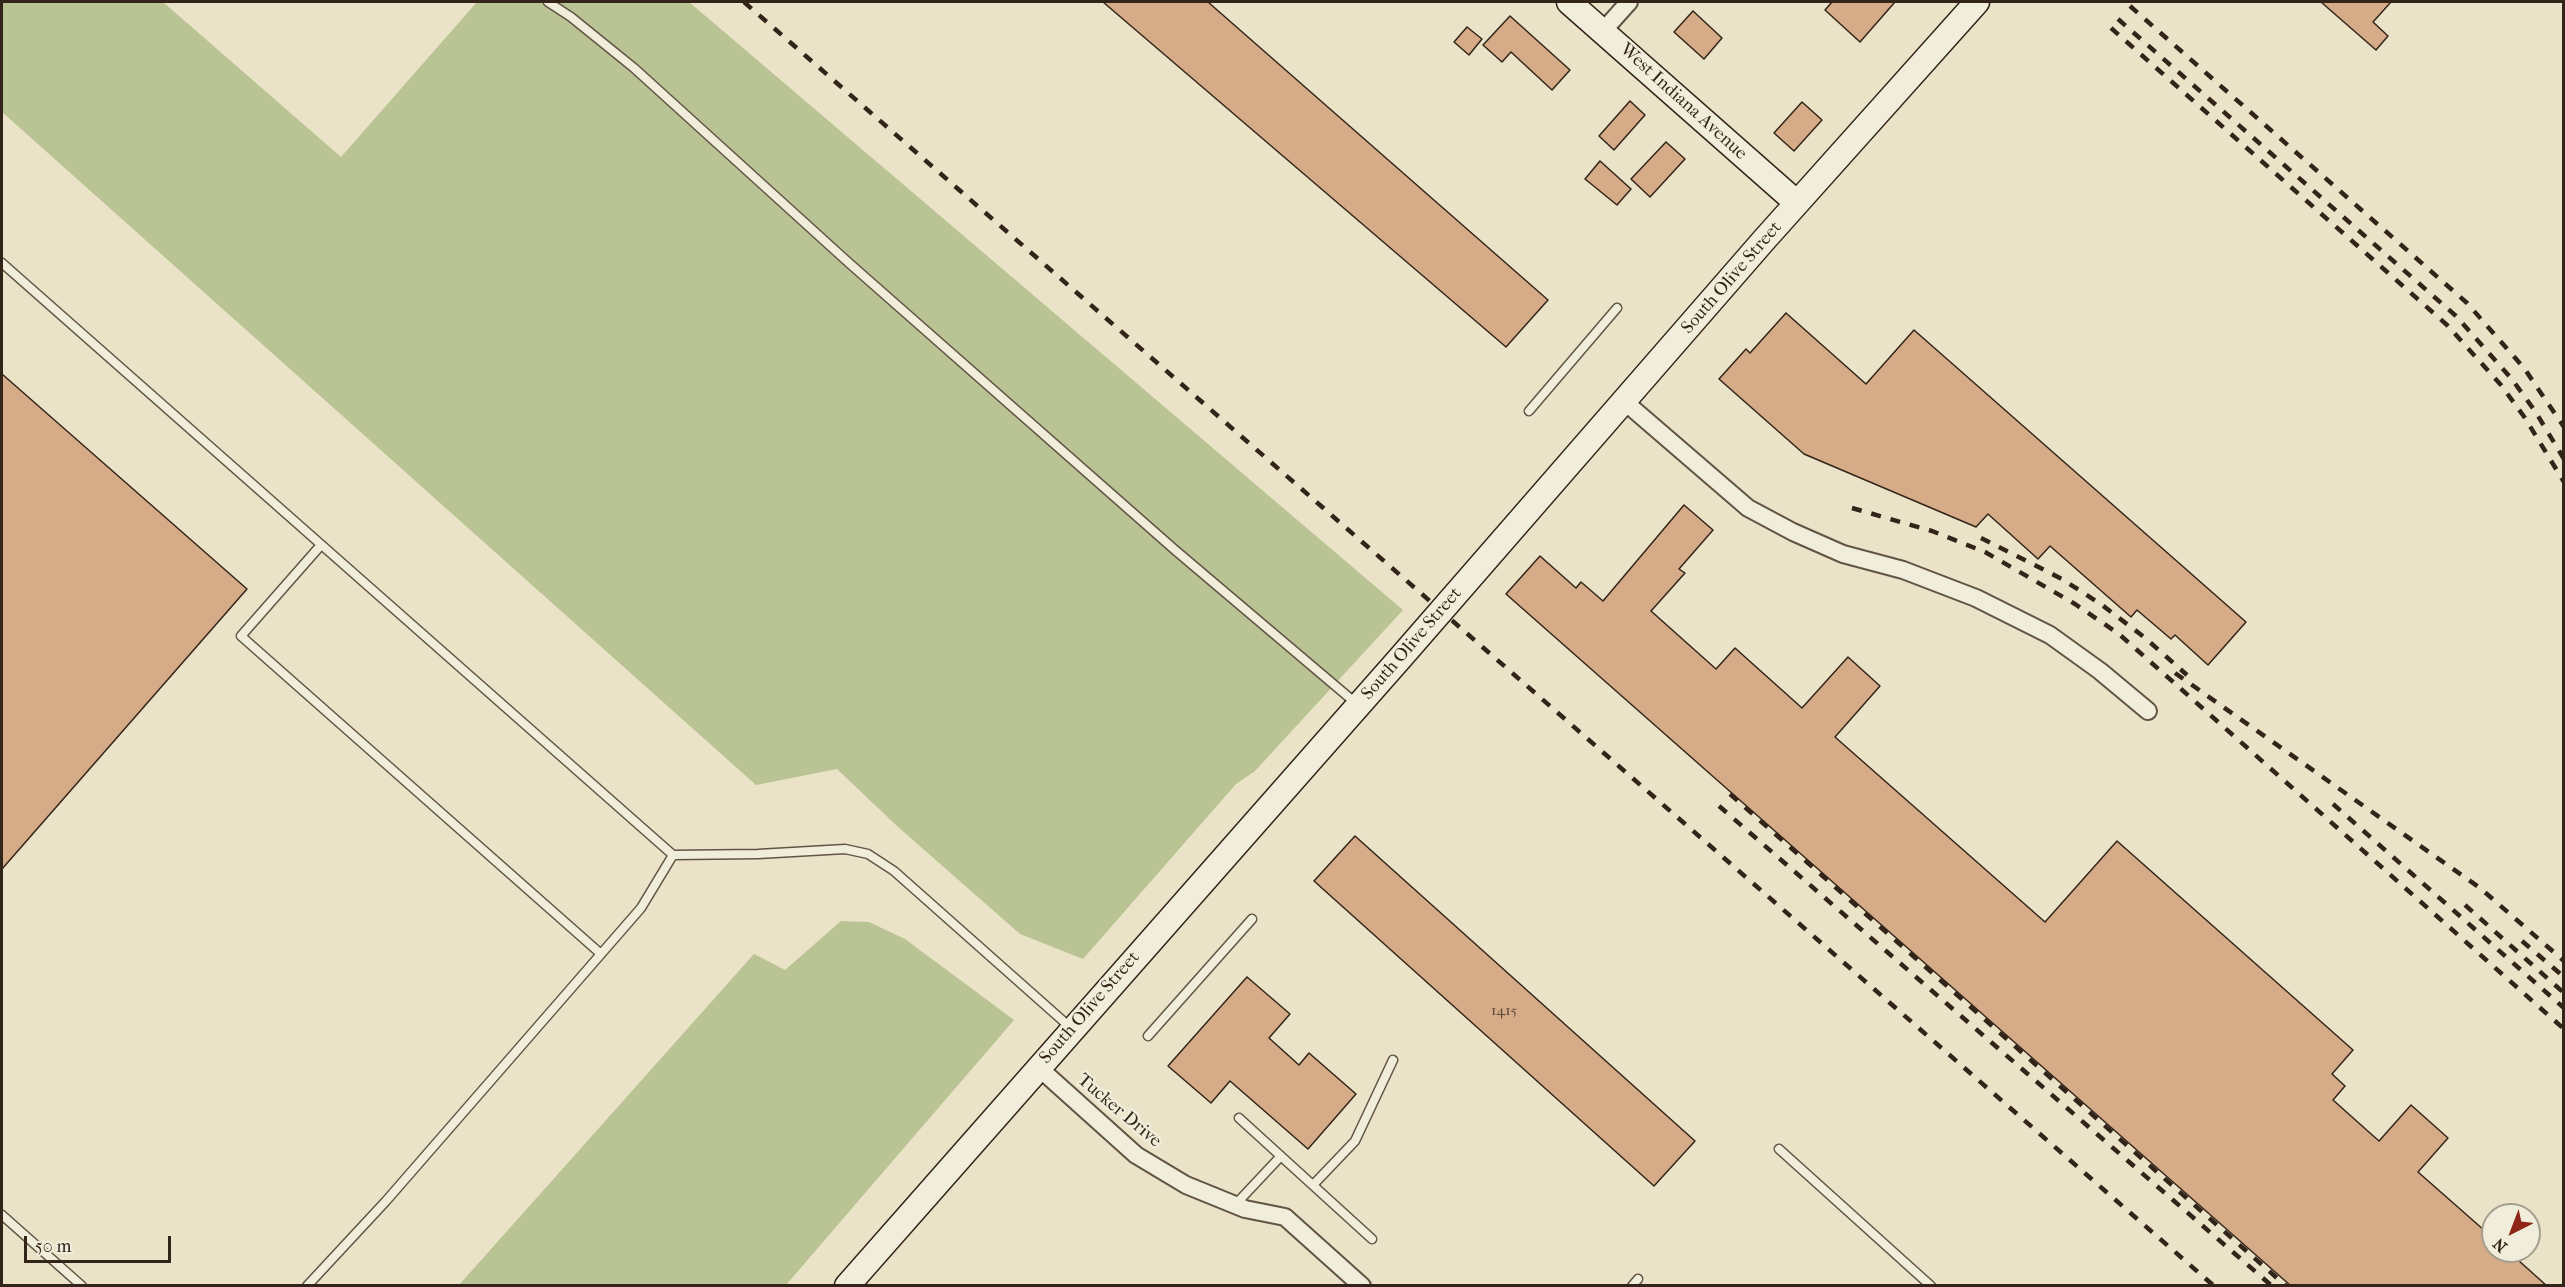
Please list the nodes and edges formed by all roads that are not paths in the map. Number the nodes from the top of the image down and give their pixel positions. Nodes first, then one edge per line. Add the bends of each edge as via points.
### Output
1 (548, 2) edge
2 (1569, 2) edge
3 (1629, 2) edge
4 (1977, 2) edge
5 (1603, 31) junction
6 (1797, 203) junction
7 (2, 263) edge
8 (1617, 308) dead end
9 (1625, 402) junction
10 (1529, 411) dead end
11 (321, 544) junction
12 (1359, 705) junction
13 (2148, 711) dead end
14 (673, 855) junction
15 (1252, 919) dead end
16 (601, 954) junction
17 (1072, 1029) junction
18 (1148, 1036) dead end
19 (1393, 1060) dead end
20 (1038, 1067) junction
21 (1239, 1118) dead end
22 (1779, 1149) dead end
23 (1281, 1156) junction
24 (1313, 1185) junction
25 (1235, 1205) junction
26 (2, 1215) edge
27 (1372, 1239) dead end
28 (82, 1286) edge
29 (307, 1286) edge
30 (847, 1286) edge
31 (1362, 1286) edge
32 (1931, 1286) edge

1 - 12 lane via 634,68 1175,550
2 - 5 street, West Indiana Avenue
3 - 5 street
4 - 6 street, South Olive Street
5 - 6 street, West Indiana Avenue
6 - 9 street, South Olive Street
7 - 11 lane
8 - 10 lane
9 - 12 street, South Olive Street
9 - 13 street via 1748,508 1842,554 1903,570 1976,598 2050,635
11 - 14 lane
11 - 16 lane via 241,636
12 - 17 street, South Olive Street
14 - 16 lane via 641,908
14 - 17 lane via 845,849 868,854 894,871
15 - 18 lane
16 - 29 lane
17 - 20 street, South Olive Street
19 - 24 lane via 1355,1141
20 - 25 street, Tucker Drive via 1136,1155 1186,1185
20 - 30 street, South Olive Street
21 - 23 lane
22 - 32 lane
23 - 24 lane
23 - 25 lane
24 - 27 lane
25 - 31 street, Tucker Drive via 1285,1217
26 - 28 lane

